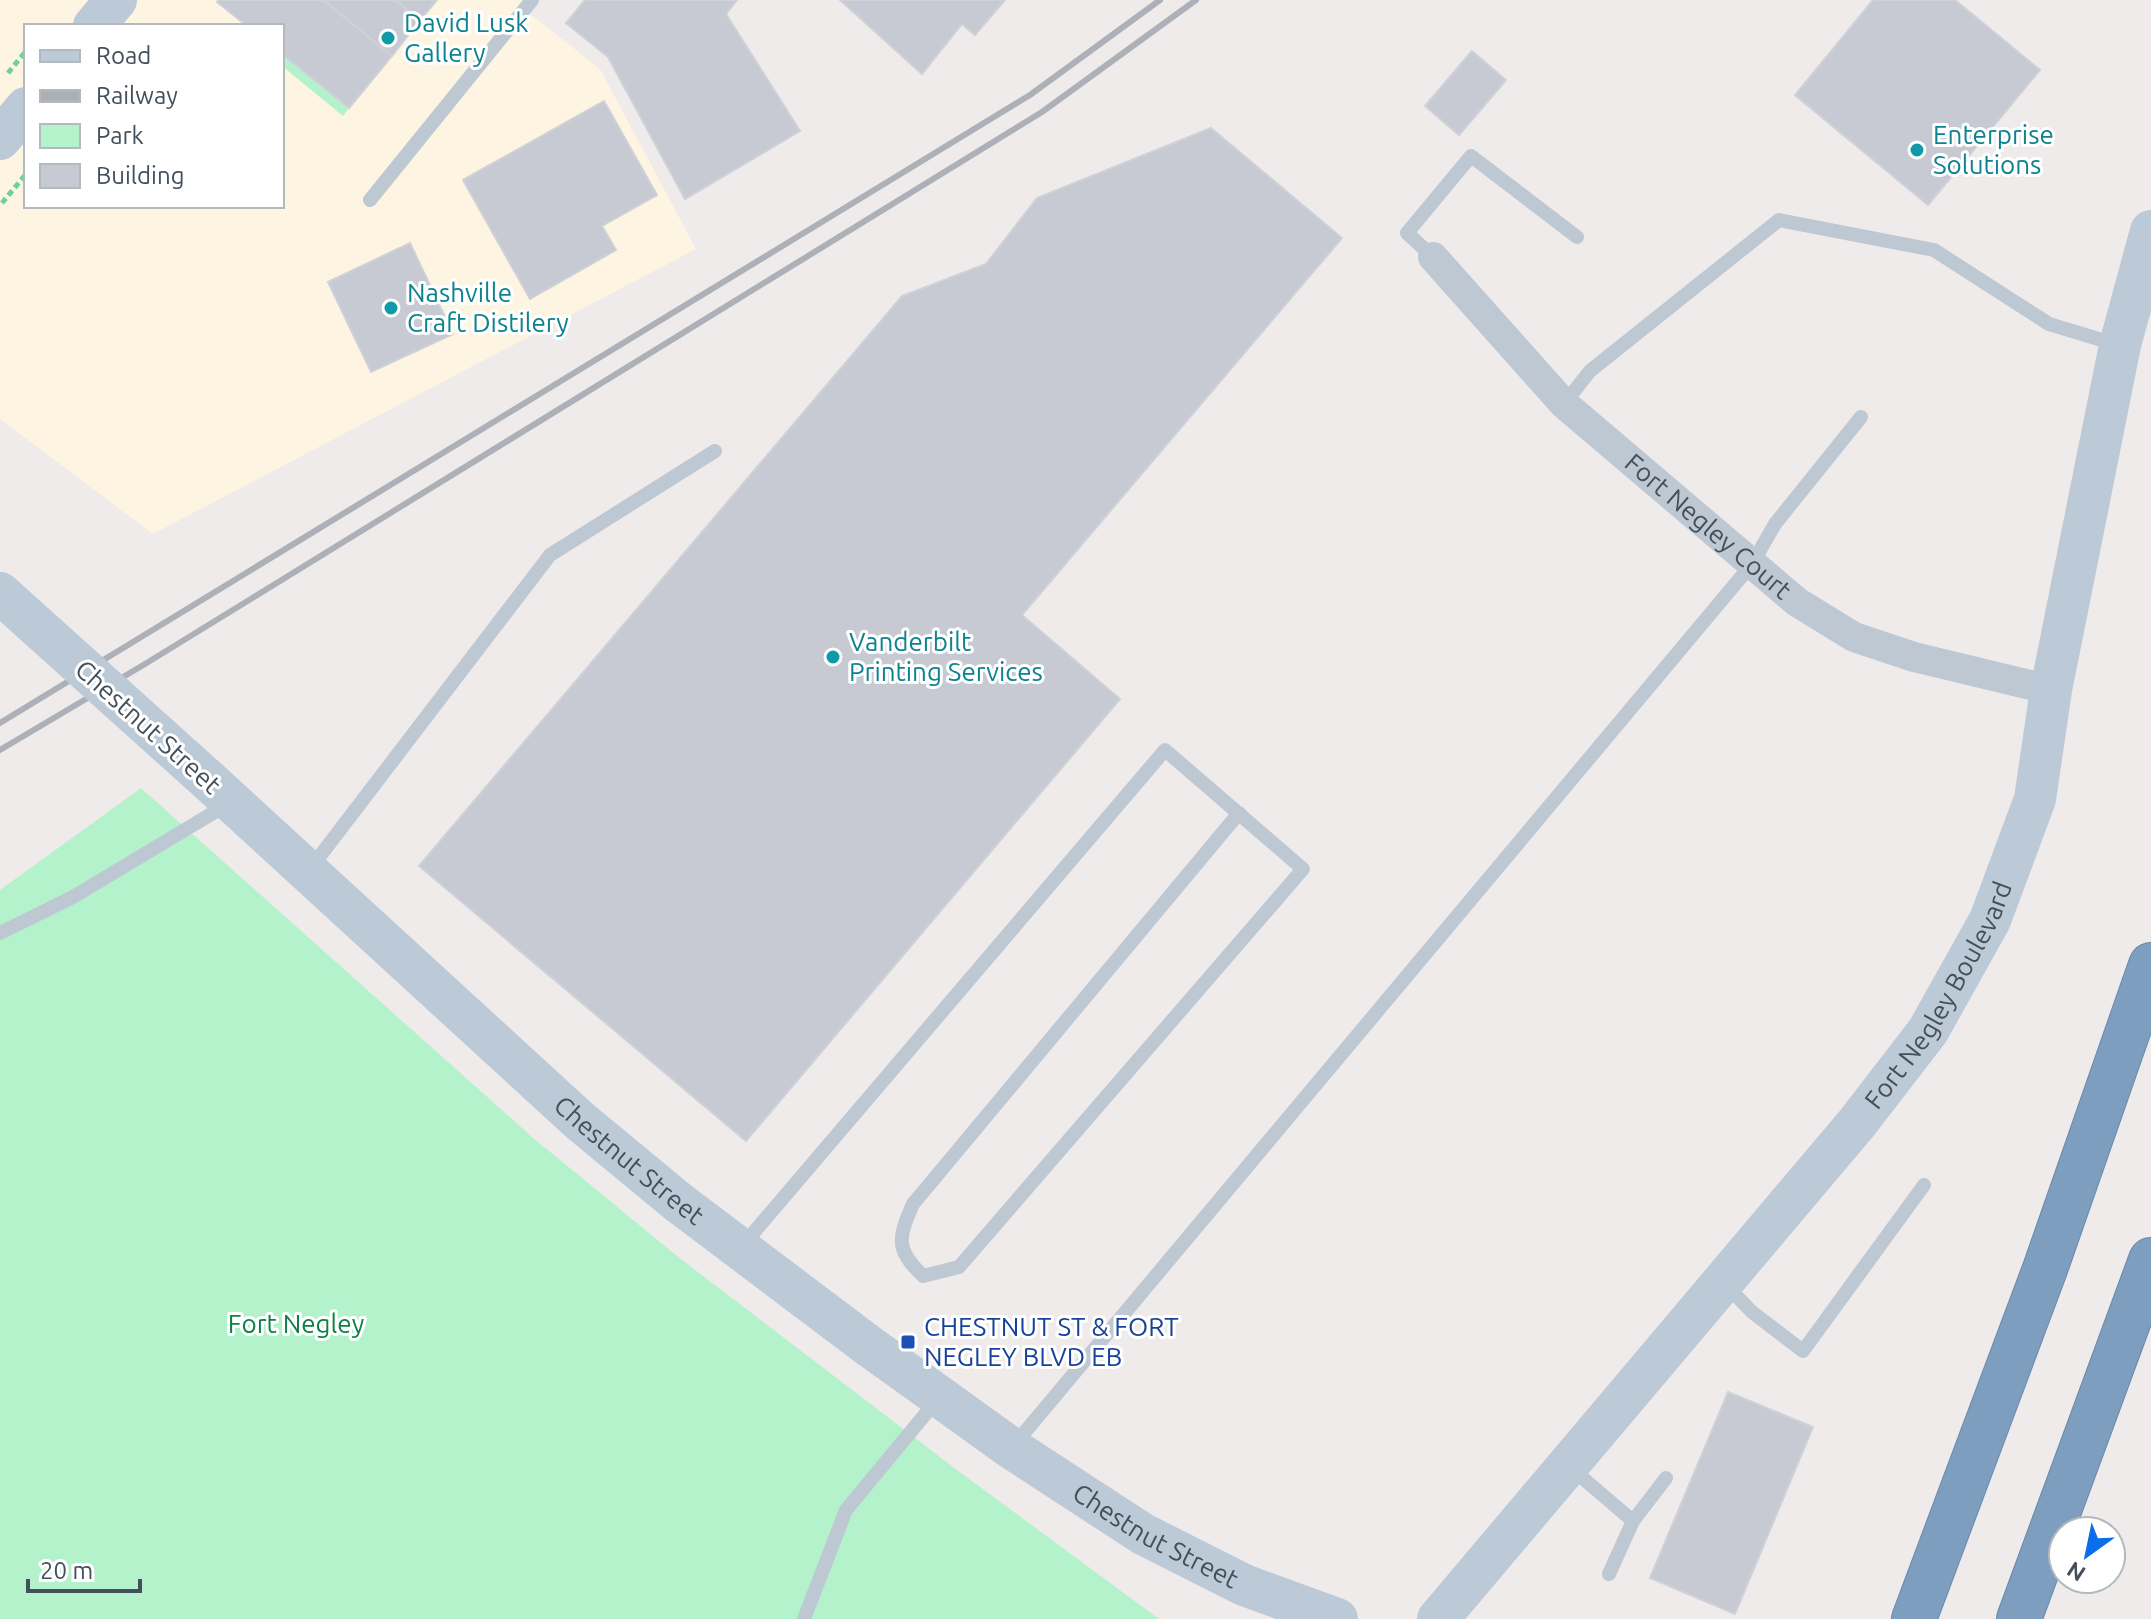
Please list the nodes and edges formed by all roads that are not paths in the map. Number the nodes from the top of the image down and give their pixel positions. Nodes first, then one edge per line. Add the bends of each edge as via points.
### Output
1 (116, 0) edge
2 (532, 0) edge
3 (96, 24) edge
4 (24, 110) edge
5 (0, 139) edge
6 (370, 200) dead end
7 (2151, 231) edge
8 (1577, 237) dead end
9 (1433, 257) joint
10 (2120, 345) junction
11 (1564, 404) junction
12 (1861, 417) dead end
13 (715, 451) dead end
14 (1752, 564) junction
15 (0, 593) edge
16 (2051, 690) junction
17 (220, 792) junction
18 (1239, 813) junction
19 (307, 873) junction
20 (0, 933) edge
21 (2151, 965) edge
22 (1924, 1185) dead end
23 (740, 1248) junction
24 (2151, 1260) edge
25 (1722, 1281) junction
26 (939, 1396) junction
27 (1011, 1448) junction
28 (1568, 1465) junction
29 (1666, 1478) dead end
30 (1633, 1521) junction
31 (1609, 1574) dead end
32 (804, 1619) edge
33 (1337, 1619) edge
34 (1438, 1619) edge
35 (1914, 1619) edge
36 (2019, 1619) edge

1 - 3 street
2 - 6 lane
4 - 5 street
7 - 10 street, Fort Negley Boulevard
8 - 9 lane via 1471,156 1407,233
9 - 11 street, Fort Negley Court
10 - 11 lane via 2049,324 1934,250 1779,220 1590,371
10 - 16 street, Fort Negley Boulevard
11 - 14 street, Fort Negley Court
12 - 14 lane via 1775,524
13 - 19 lane via 550,555
14 - 16 street, Fort Negley Court via 1797,602 1854,637
14 - 27 lane
15 - 17 street, Chestnut Street, bridge
16 - 25 street, Fort Negley Boulevard via 2035,799 1990,920 1928,1031
17 - 19 street, Chestnut Street
17 - 20 lane via 73,897
18 - 18 lane via 1303,869 959,1267 923,1276 905,1258 901,1230 913,1204
18 - 23 lane via 1165,750
19 - 23 street, Chestnut Street via 580,1121
21 - 35 highway
22 - 25 lane via 1803,1351
23 - 26 street, Chestnut Street
24 - 36 highway
25 - 28 street, Fort Negley Boulevard
26 - 27 street, Chestnut Street
26 - 32 lane via 846,1510
27 - 33 street, Chestnut Street via 1143,1534 1244,1585
28 - 30 lane
28 - 34 street, Fort Negley Boulevard
29 - 30 lane
30 - 31 lane

